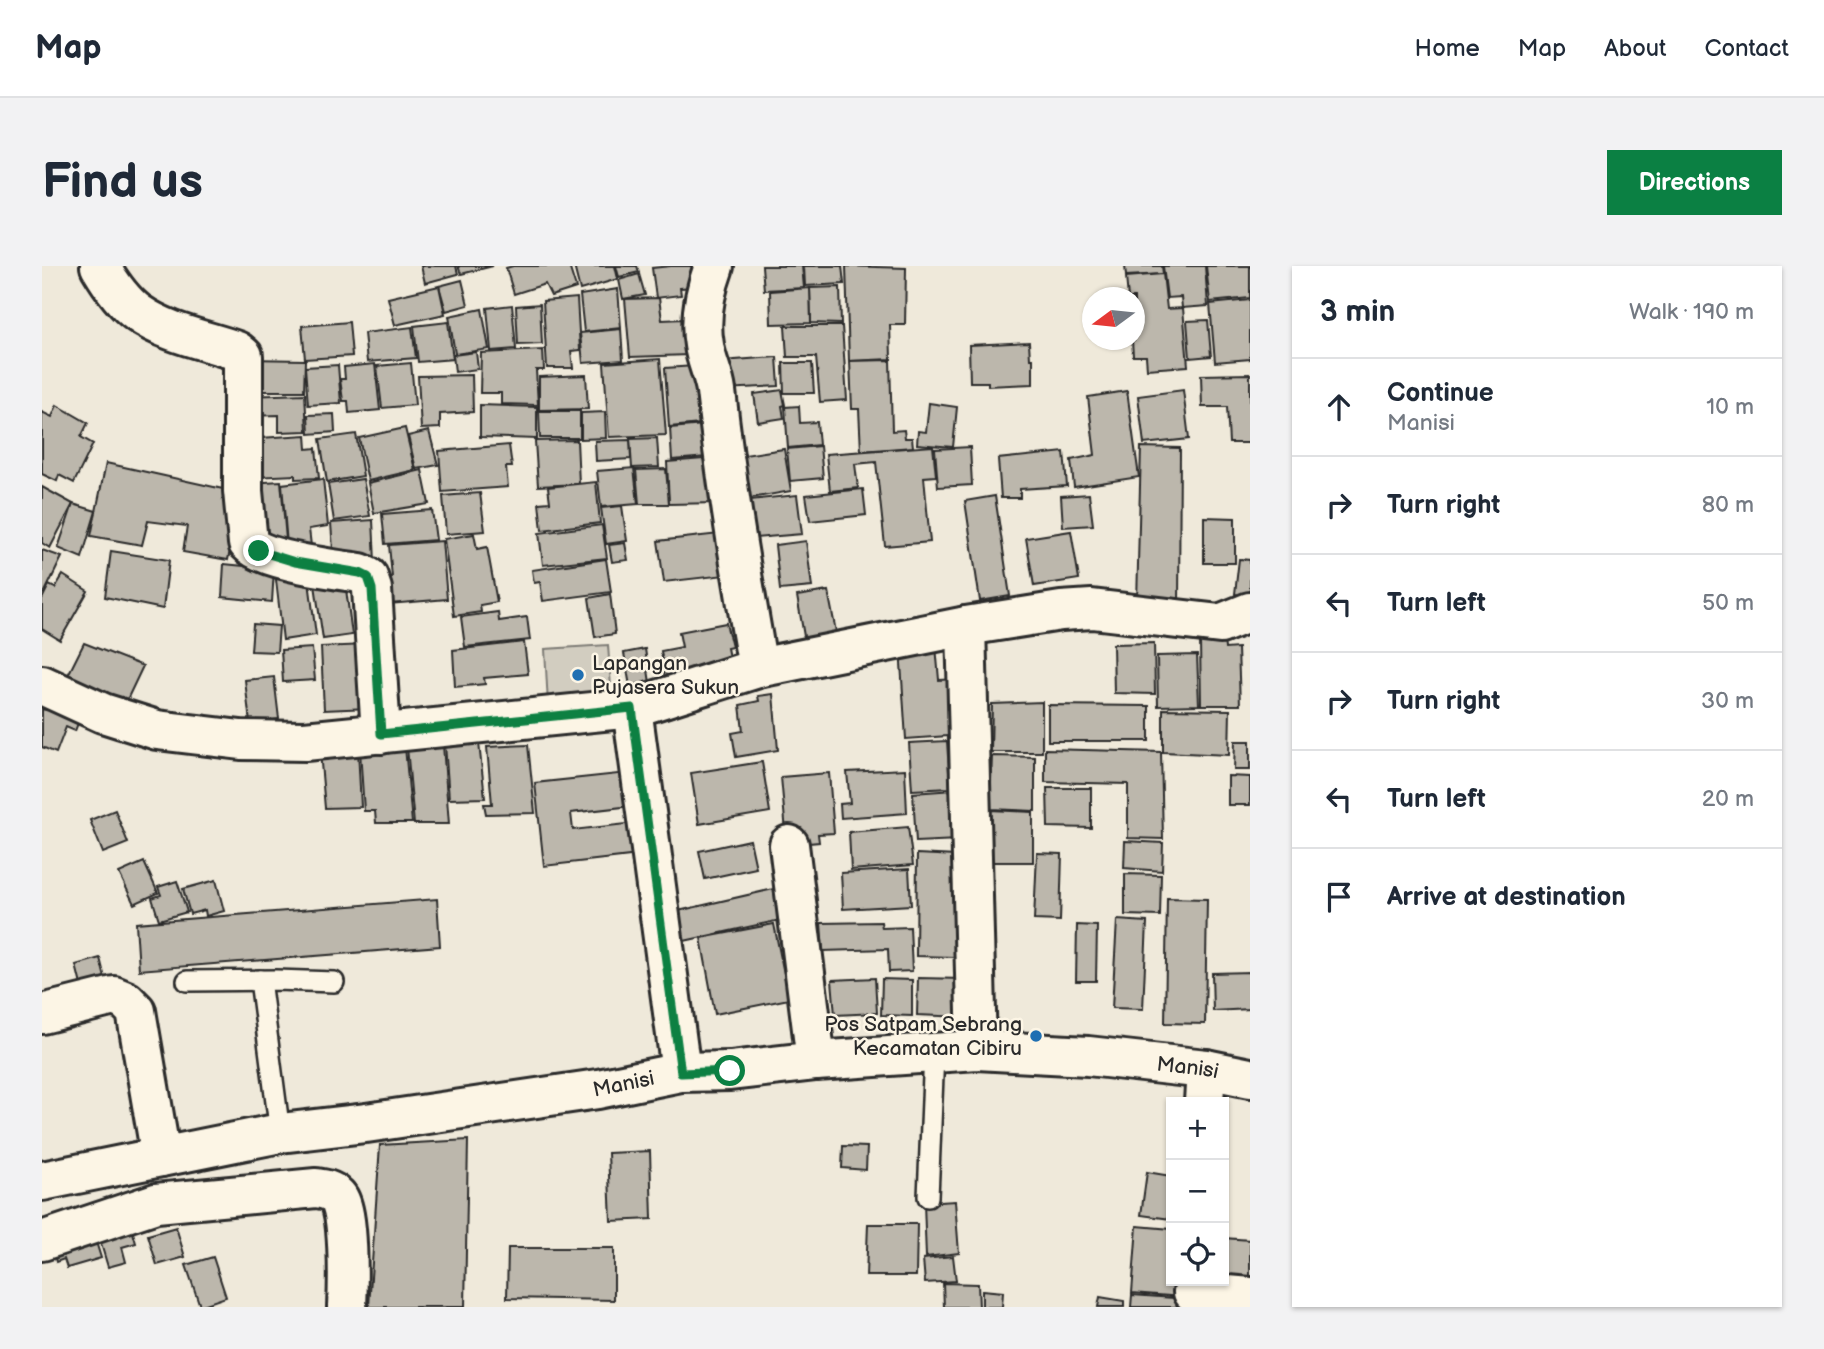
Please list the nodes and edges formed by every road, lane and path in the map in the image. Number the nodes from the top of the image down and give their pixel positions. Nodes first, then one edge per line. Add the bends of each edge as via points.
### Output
1 (100, 266) edge
2 (714, 266) edge
3 (1250, 612) edge
4 (966, 626) junction
5 (758, 668) junction
6 (42, 685) edge
7 (632, 708) junction
8 (381, 734) junction
9 (789, 845) dead end
10 (260, 980) junction
11 (187, 981) dead end
12 (334, 982) dead end
13 (42, 1014) edge
14 (977, 1050) junction
15 (934, 1052) junction
16 (816, 1061) junction
17 (681, 1073) junction
18 (1250, 1078) edge
19 (1205, 1085) edge
20 (280, 1133) junction
21 (161, 1157) junction
22 (42, 1181) edge
23 (928, 1197) dead end
24 (42, 1241) edge
25 (1193, 1293) edge
26 (1250, 1297) edge
27 (347, 1307) edge

1 - 8 street via 138,313 243,356 243,491 248,543 295,562 368,577
2 - 5 street via 702,316 704,346 714,375 725,474
3 - 4 street via 1220,624 1092,609
4 - 5 street
4 - 14 street
5 - 7 street
6 - 8 street via 103,713 157,730 241,740 305,741
7 - 8 street
7 - 17 street
9 - 16 street
10 - 11 lane
10 - 12 lane
10 - 20 lane
13 - 21 street via 114,996 136,1011
14 - 15 street, Manisi
14 - 19 street, Manisi via 1088,1056
15 - 16 street, Manisi
15 - 23 lane
16 - 17 street, Manisi
17 - 20 street, Manisi via 519,1101
18 - 19 street, Manisi
20 - 21 street, Manisi
21 - 22 street, Manisi
24 - 27 street via 156,1203 327,1190 337,1195 345,1213
25 - 26 street

